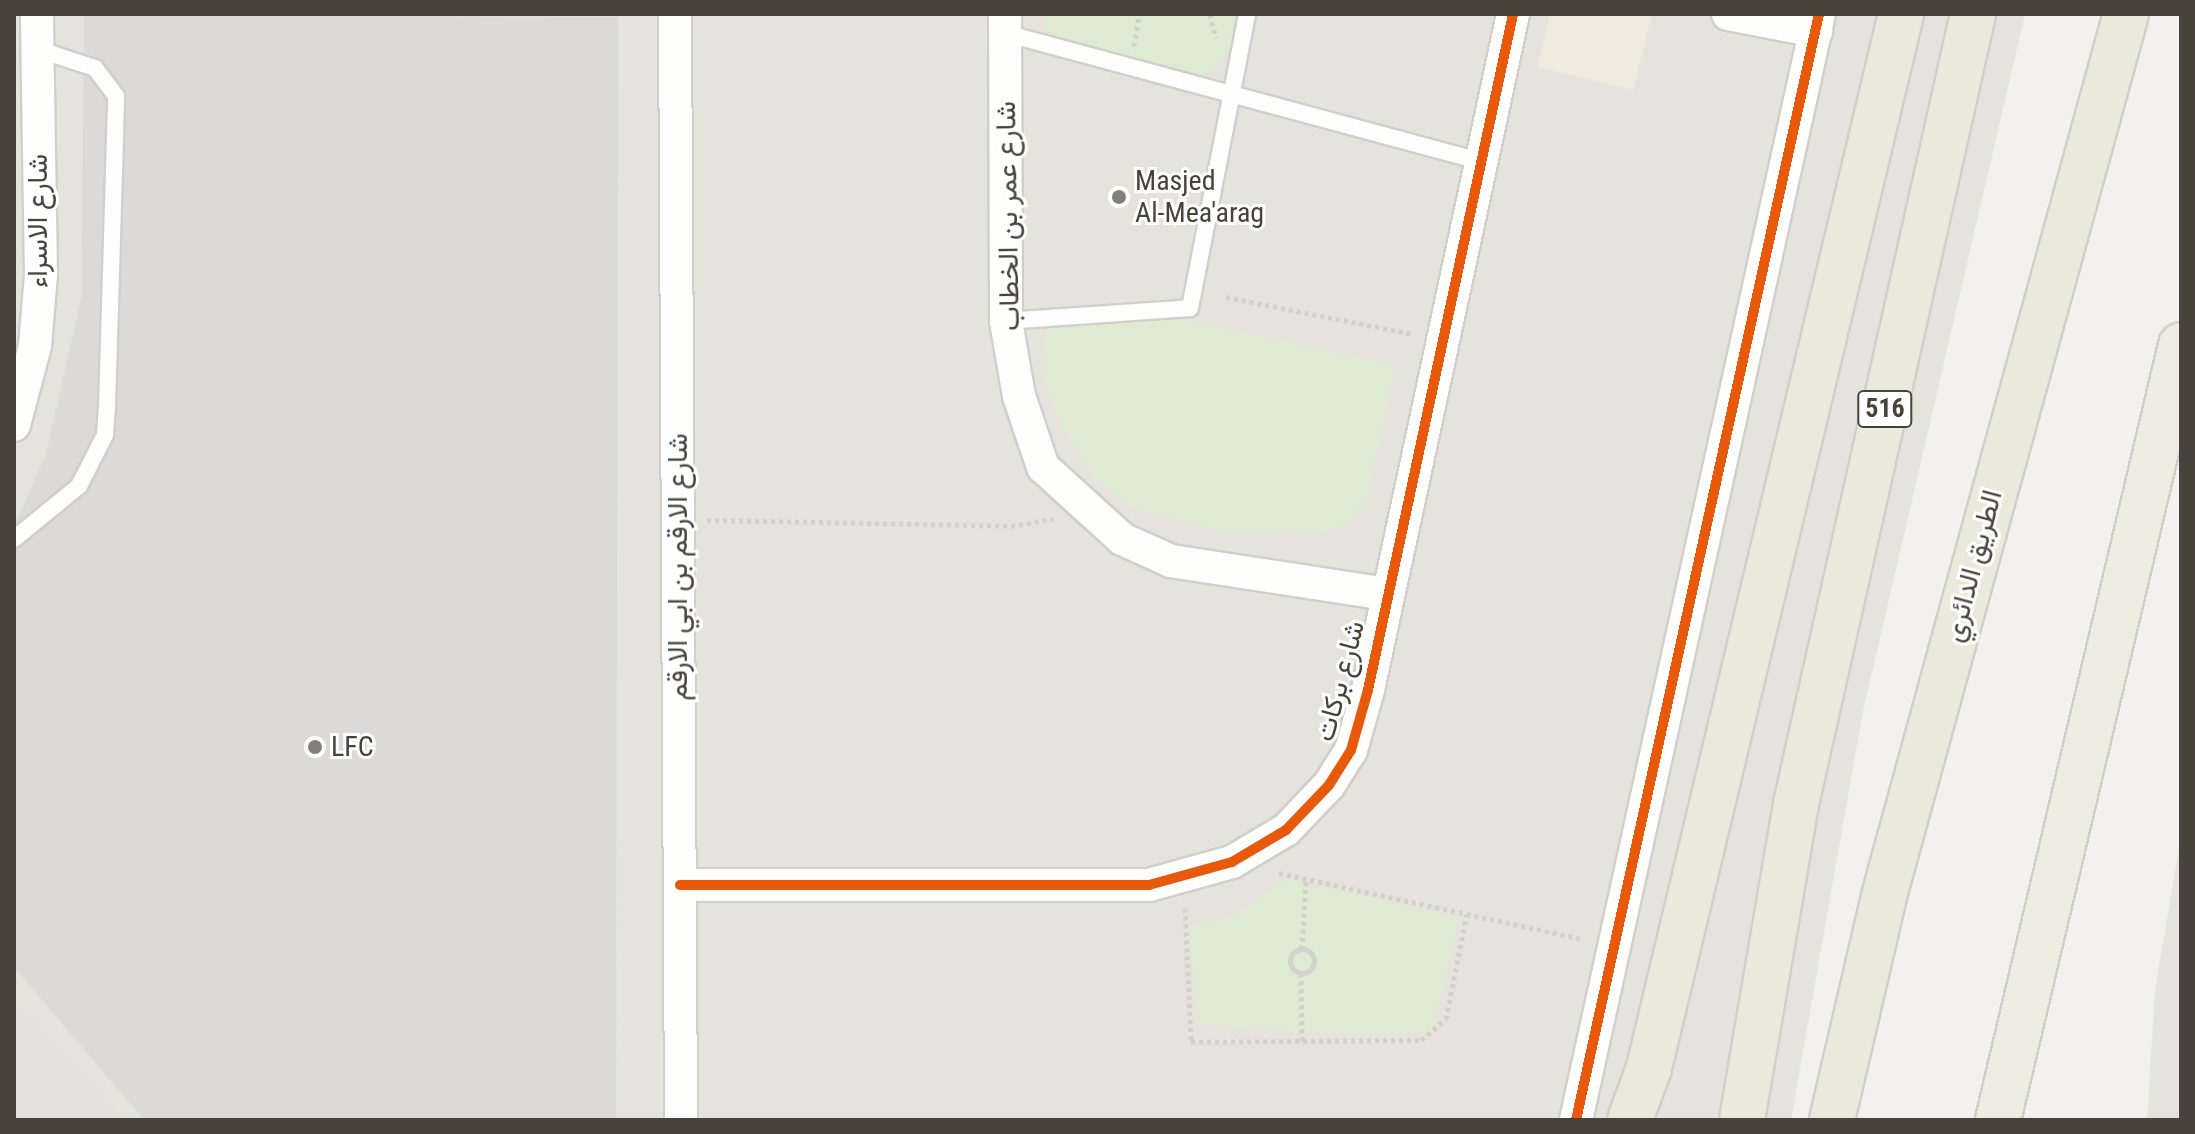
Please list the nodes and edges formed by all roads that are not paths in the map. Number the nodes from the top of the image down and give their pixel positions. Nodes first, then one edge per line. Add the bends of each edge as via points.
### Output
1 (37, 14) edge
2 (675, 14) edge
3 (1247, 14) edge
4 (1513, 14) edge
5 (1728, 14) edge
6 (1901, 14) edge
7 (1973, 14) edge
8 (2126, 14) edge
9 (1005, 23) edge
10 (1818, 23) edge
11 (37, 49) junction
12 (1230, 93) junction
13 (1481, 161) junction
14 (1006, 321) junction
15 (2181, 345) edge
16 (14, 425) edge
17 (14, 539) edge
18 (1386, 594) junction
19 (680, 885) junction
20 (681, 1120) edge
21 (1576, 1120) edge
22 (1630, 1120) edge
23 (1742, 1120) edge
24 (1832, 1120) edge
25 (1998, 1120) edge

1 - 11 street, شارع الاسراء
2 - 19 street, شارع الارقم بن ابي الارقم
3 - 12 lane
4 - 13 street, شارع بركات
5 - 10 street
6 - 22 highway via 1649,1068
7 - 23 highway, 516 via 1796,804
8 - 24 highway, الطريق الدائري via 1884,896
9 - 12 lane
9 - 14 street, شارع عمر بن الخطاب
10 - 21 street
11 - 16 street, شارع الاسراء via 41,275 35,346
11 - 17 lane via 95,68 116,96 107,407 105,435 79,486
12 - 13 lane
12 - 14 lane via 1190,308
13 - 18 street, شارع بركات
14 - 18 street, شارع عمر بن الخطاب via 1043,467 1079,507 1122,539 1171,561
15 - 25 highway
18 - 19 street, شارع بركات via 1351,750 1286,830 1232,862 1184,878 1111,887
19 - 20 street, شارع الارقم بن ابي الارقم

